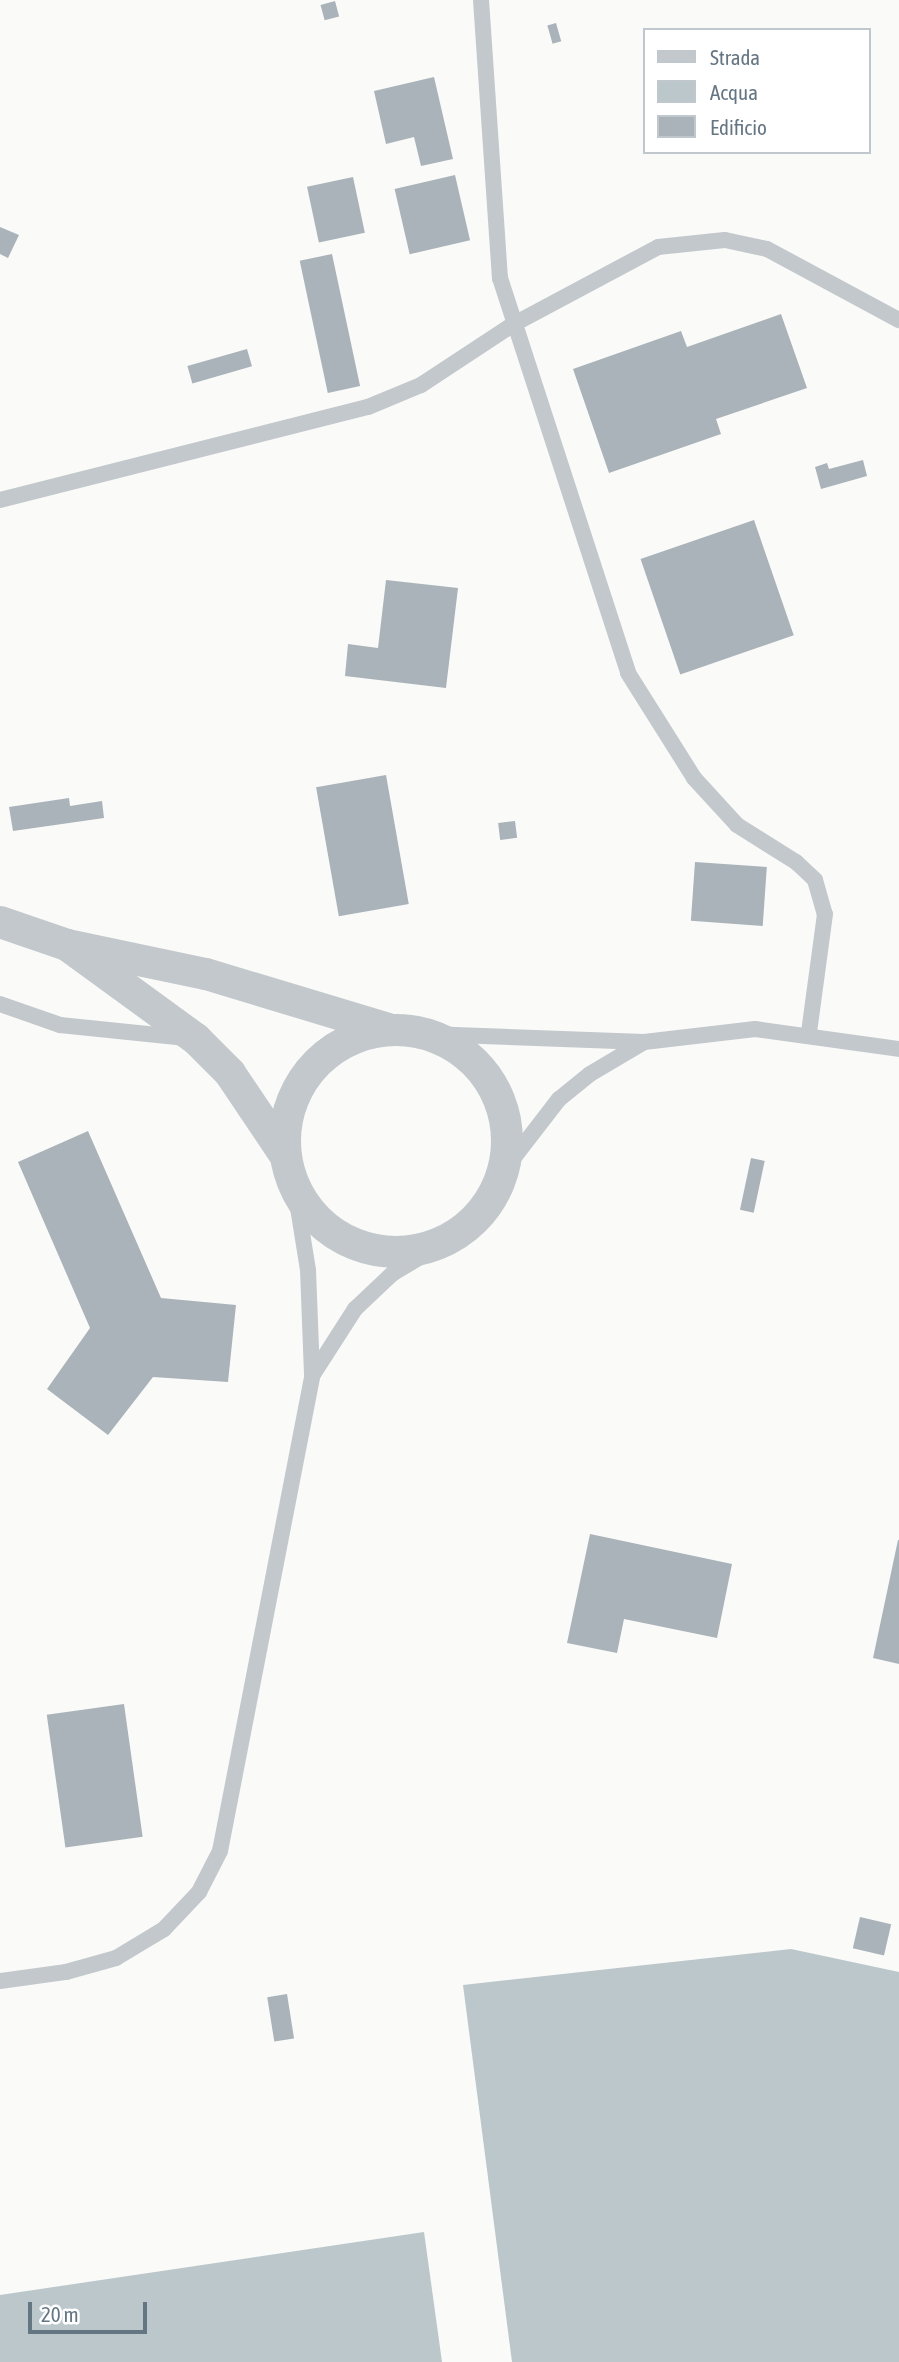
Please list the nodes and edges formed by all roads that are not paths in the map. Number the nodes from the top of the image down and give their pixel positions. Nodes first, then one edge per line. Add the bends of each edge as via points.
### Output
1 (481, 0) edge
2 (899, 320) edge
3 (514, 324) junction
4 (0, 500) edge
5 (0, 922) edge
6 (67, 945) junction
7 (0, 1004) edge
8 (389, 1030) junction
9 (809, 1033) junction
10 (428, 1034) junction
11 (196, 1039) junction
12 (644, 1042) junction
13 (899, 1049) edge
14 (285, 1155) junction
15 (502, 1173) junction
16 (295, 1189) junction
17 (445, 1242) junction
18 (312, 1376) junction
19 (0, 1982) edge

1 - 3 lane via 500,278
2 - 3 lane via 767,249 725,240 657,247
3 - 4 lane via 421,385 368,407
3 - 9 lane via 628,673 694,778 737,825 796,862 815,880 825,914
5 - 6 street
6 - 8 street via 206,974
6 - 11 street
7 - 11 lane via 60,1025
8 - 10 street
8 - 14 street via 352,1038 320,1059 298,1087 290,1109
9 - 12 lane via 755,1029
9 - 13 lane
10 - 12 lane
10 - 15 street via 463,1051 489,1080 504,1115 507,1154
11 - 14 street via 230,1073
12 - 15 lane via 559,1099
14 - 16 street
15 - 17 street via 496,1191 473,1222
16 - 17 street via 315,1218 342,1239 376,1251 411,1252
16 - 18 lane via 308,1270
17 - 18 lane via 393,1274 355,1309
18 - 19 lane via 220,1852 198,1892 152,1937 116,1958 66,1972

